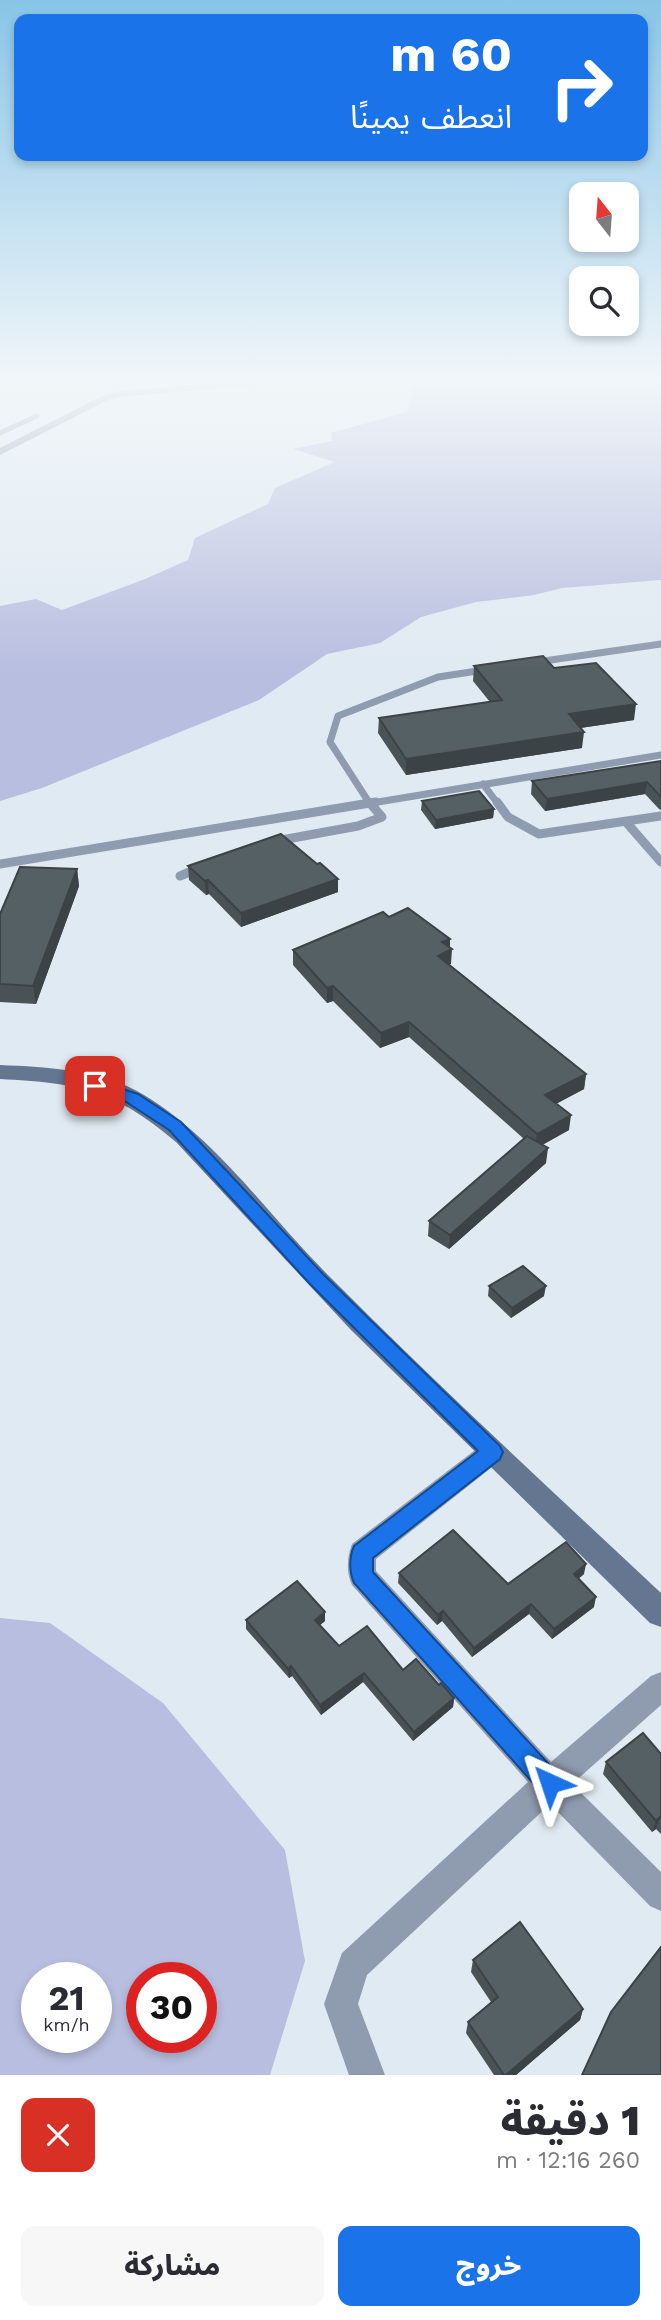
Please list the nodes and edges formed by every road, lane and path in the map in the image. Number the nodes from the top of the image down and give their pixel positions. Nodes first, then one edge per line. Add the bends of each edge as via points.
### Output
1 (661, 644) edge
2 (527, 664) edge
3 (488, 670) edge
4 (661, 755) edge
5 (483, 784) junction
6 (370, 803) junction
7 (661, 816) edge
8 (626, 822) junction
9 (261, 844) edge
10 (661, 862) edge
11 (0, 864) edge
12 (203, 867) edge
13 (180, 876) dead end
14 (0, 1072) edge
15 (492, 1452) junction
16 (661, 1613) edge
17 (661, 1686) edge
18 (550, 1783) junction
19 (661, 1895) edge
20 (367, 2075) edge

1 - 2 lane
3 - 6 lane via 438,677 338,716 330,742
4 - 5 lane
5 - 6 lane
5 - 8 lane via 508,817 539,834
6 - 9 lane via 382,817 358,826
6 - 11 lane
7 - 8 lane
8 - 10 lane
12 - 13 lane
14 - 15 main road via 76,1080 132,1098 175,1126 316,1279
15 - 16 main road
15 - 18 street via 362,1553 362,1576
17 - 18 street
18 - 19 street
18 - 20 street via 354,1965 341,2004

